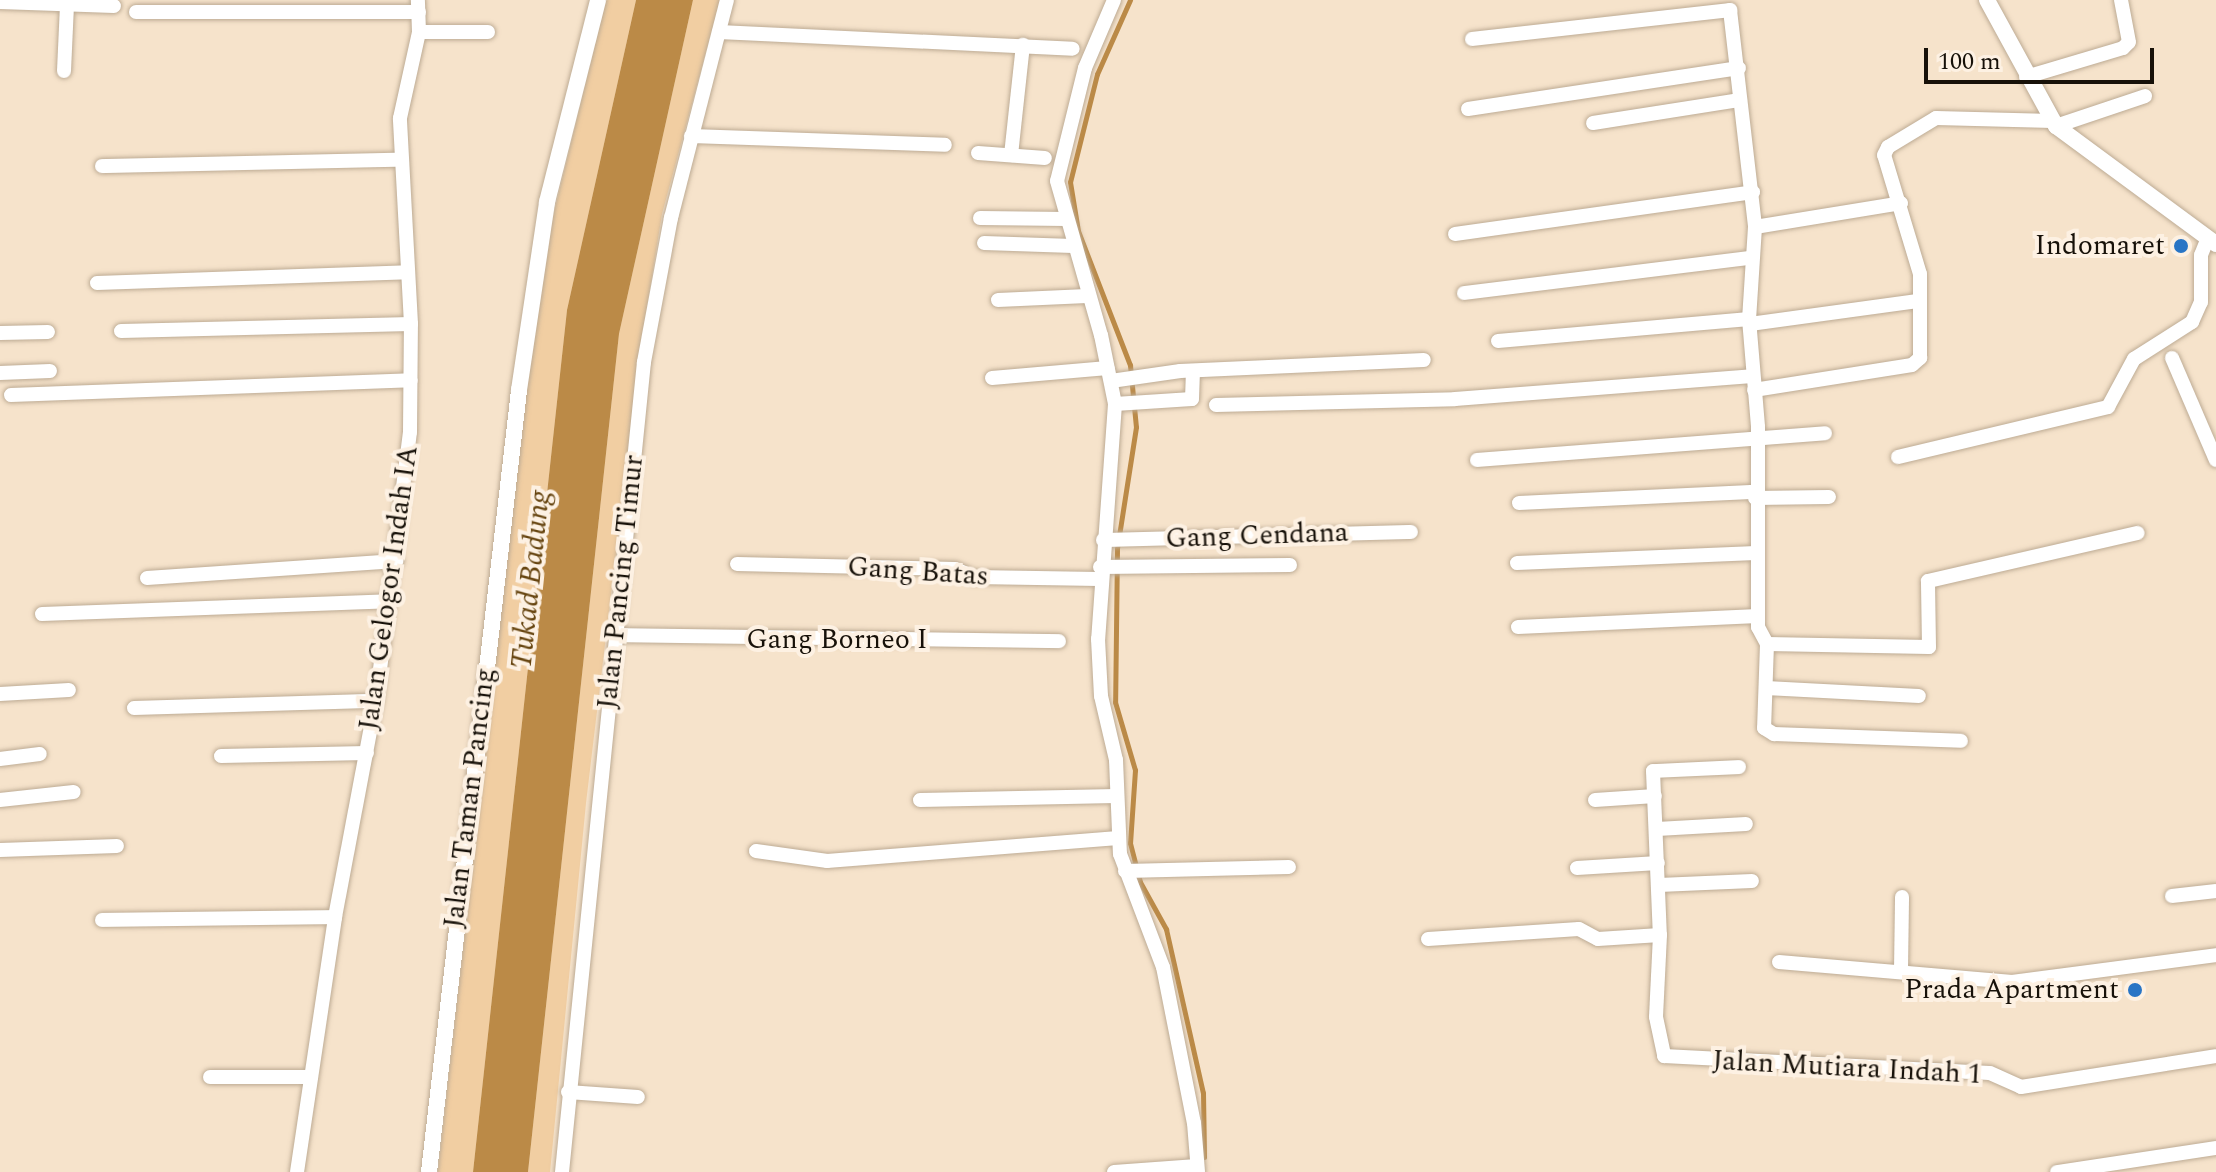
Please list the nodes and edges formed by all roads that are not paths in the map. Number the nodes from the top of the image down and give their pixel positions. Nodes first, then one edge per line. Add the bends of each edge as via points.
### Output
1 (598, 0) edge
2 (727, 0) edge
3 (1114, 0) edge
4 (1987, 0) edge
5 (2121, 0) edge
6 (0, 2) edge
7 (67, 4) junction
8 (114, 6) dead end
9 (419, 6) edge
10 (136, 12) dead end
11 (419, 32) junction
12 (488, 32) dead end
13 (719, 32) junction
14 (1472, 39) dead end
15 (1023, 45) junction
16 (1073, 49) dead end
17 (1739, 68) junction
18 (64, 71) dead end
19 (2026, 77) junction
20 (2145, 96) dead end
21 (1740, 100) junction
22 (1468, 109) dead end
23 (1593, 123) dead end
24 (2054, 123) junction
25 (691, 136) junction
26 (945, 145) dead end
27 (978, 153) dead end
28 (1011, 155) junction
29 (1045, 158) dead end
30 (400, 160) junction
31 (102, 166) dead end
32 (1753, 192) junction
33 (1901, 203) junction
34 (980, 218) dead end
35 (1066, 219) junction
36 (1755, 227) junction
37 (1455, 234) dead end
38 (2212, 241) edge
39 (984, 243) dead end
40 (1073, 246) junction
41 (1751, 258) junction
42 (408, 272) junction
43 (97, 283) dead end
44 (1464, 293) dead end
45 (1087, 296) junction
46 (998, 300) dead end
47 (1919, 301) junction
48 (1750, 322) junction
49 (411, 324) junction
50 (121, 331) dead end
51 (48, 332) dead end
52 (0, 333) edge
53 (1498, 341) dead end
54 (2172, 358) dead end
55 (1424, 360) dead end
56 (50, 371) dead end
57 (1193, 371) junction
58 (0, 373) edge
59 (1112, 376) junction
60 (992, 378) dead end
61 (411, 380) junction
62 (1753, 383) junction
63 (11, 395) dead end
64 (1118, 404) junction
65 (1216, 405) dead end
66 (1825, 433) dead end
67 (1758, 437) junction
68 (1898, 457) dead end
69 (1477, 460) dead end
70 (2216, 460) edge
71 (1756, 495) junction
72 (1829, 497) dead end
73 (1519, 503) dead end
74 (1411, 532) dead end
75 (2138, 533) dead end
76 (1113, 540) junction
77 (1756, 553) junction
78 (1517, 563) dead end
79 (737, 564) dead end
80 (396, 565) junction
81 (1290, 565) dead end
82 (1106, 570) junction
83 (147, 578) dead end
84 (171, 584) dead end
85 (389, 601) junction
86 (42, 614) dead end
87 (1758, 616) junction
88 (1518, 627) dead end
89 (615, 635) junction
90 (1059, 641) dead end
91 (1767, 644) junction
92 (1766, 688) junction
93 (69, 690) dead end
94 (0, 694) edge
95 (1919, 696) dead end
96 (376, 701) junction
97 (134, 708) dead end
98 (1961, 741) dead end
99 (367, 753) junction
100 (40, 754) dead end
101 (221, 756) dead end
102 (0, 759) edge
103 (1739, 767) dead end
104 (74, 792) dead end
105 (1116, 796) junction
106 (1655, 796) junction
107 (0, 800) edge
108 (920, 800) dead end
109 (1595, 800) dead end
110 (1746, 824) dead end
111 (1657, 829) junction
112 (1118, 838) junction
113 (117, 846) dead end
114 (0, 850) edge
115 (756, 851) dead end
116 (1658, 863) junction
117 (1289, 867) dead end
118 (1577, 868) dead end
119 (1131, 871) junction
120 (1752, 881) dead end
121 (1659, 885) junction
122 (2216, 891) edge
123 (2172, 896) dead end
124 (1902, 897) dead end
125 (335, 917) junction
126 (102, 920) dead end
127 (1660, 935) junction
128 (1428, 939) dead end
129 (2216, 955) edge
130 (1779, 962) dead end
131 (1901, 971) junction
132 (2216, 1056) edge
133 (210, 1077) dead end
134 (311, 1077) junction
135 (568, 1092) junction
136 (638, 1097) dead end
137 (2216, 1148) edge
138 (1198, 1169) edge
139 (297, 1172) edge
140 (429, 1172) edge
141 (562, 1172) edge
142 (1114, 1172) edge
143 (2057, 1172) edge

1 - 140 street, Jalan Taman Pancing via 547,202 519,390
2 - 13 street, Jalan Pancing Timur
3 - 35 street via 1085,68 1058,167
4 - 19 street
5 - 19 street via 2129,42 2123,48
6 - 7 street
7 - 8 street
7 - 18 street
9 - 10 street
9 - 11 street, Jalan Gelogor Indah IA
11 - 12 street
11 - 30 street, Jalan Gelogor Indah IA via 400,118
13 - 15 street
13 - 25 street, Jalan Pancing Timur
14 - 17 street via 1725,7 1730,10
15 - 16 street
15 - 28 street
17 - 21 street
17 - 22 street
19 - 24 street
20 - 24 street
21 - 23 street
21 - 32 street
24 - 33 street via 1936,118 1885,150
24 - 38 street
25 - 26 street
25 - 89 street, Jalan Pancing Timur via 644,362
27 - 28 street
28 - 29 street
30 - 31 street
30 - 42 street, Jalan Gelogor Indah IA
32 - 36 street
32 - 37 street
33 - 36 street
33 - 47 street via 1920,274
34 - 35 street
35 - 40 street
36 - 41 street
38 - 68 street via 2201,255 2201,302 2192,322 2134,359 2108,407 2067,421
39 - 40 street
40 - 45 street
41 - 44 street
41 - 48 street
42 - 43 street
42 - 49 street, Jalan Gelogor Indah IA
45 - 46 street
45 - 59 street
47 - 48 street
47 - 62 street via 1921,353 1915,364
48 - 53 street
48 - 62 street
49 - 50 street
49 - 61 street, Jalan Gelogor Indah IA
51 - 52 street
54 - 70 street
55 - 57 street
56 - 58 street
57 - 59 street
57 - 64 street via 1192,399
59 - 60 street
59 - 64 street
61 - 63 street
61 - 80 street, Jalan Gelogor Indah IA
62 - 65 street
62 - 67 street
64 - 76 street
66 - 67 street
67 - 69 street
67 - 71 street
71 - 72 street
71 - 73 street
71 - 77 street
74 - 76 street, Gang Cendana
75 - 91 street via 1928,581 1929,647
76 - 82 street
77 - 78 street
77 - 87 street
79 - 82 street, Gang Batas via 955,569 974,577
80 - 83 street
80 - 84 street
80 - 85 street, Jalan Gelogor Indah IA
81 - 82 street, Gang Batas
82 - 105 street via 1099,677 1116,760
85 - 86 street
85 - 96 street, Jalan Gelogor Indah IA
87 - 88 street
87 - 91 street via 1759,633
89 - 90 street, Gang Borneo I
89 - 135 street, Jalan Pancing Timur
91 - 92 street
92 - 95 street
92 - 98 street via 1763,723 1769,733
93 - 94 street
96 - 97 street
96 - 99 street, Jalan Gelogor Indah IA
99 - 101 street
99 - 125 street, Jalan Gelogor Indah IA
100 - 102 street
103 - 106 street via 1653,771
104 - 107 street
105 - 108 street
105 - 112 street
106 - 109 street
106 - 111 street
110 - 111 street
111 - 116 street
112 - 115 street via 827,861
112 - 119 street
113 - 114 street
116 - 118 street
116 - 121 street
117 - 119 street
119 - 138 street via 1163,967
120 - 121 street
121 - 127 street
122 - 123 street
124 - 131 street
125 - 126 street
125 - 134 street, Jalan Gelogor Indah IA
127 - 128 street via 1598,939 1579,929
127 - 132 street, Jalan Mutiara Indah 1 via 1656,1017 1664,1056 1990,1073 2017,1087
129 - 131 street via 2012,982
130 - 131 street
133 - 134 street
134 - 139 street, Jalan Gelogor Indah IA
135 - 136 street
135 - 141 street, Jalan Pancing Timur
137 - 143 street
138 - 142 street

